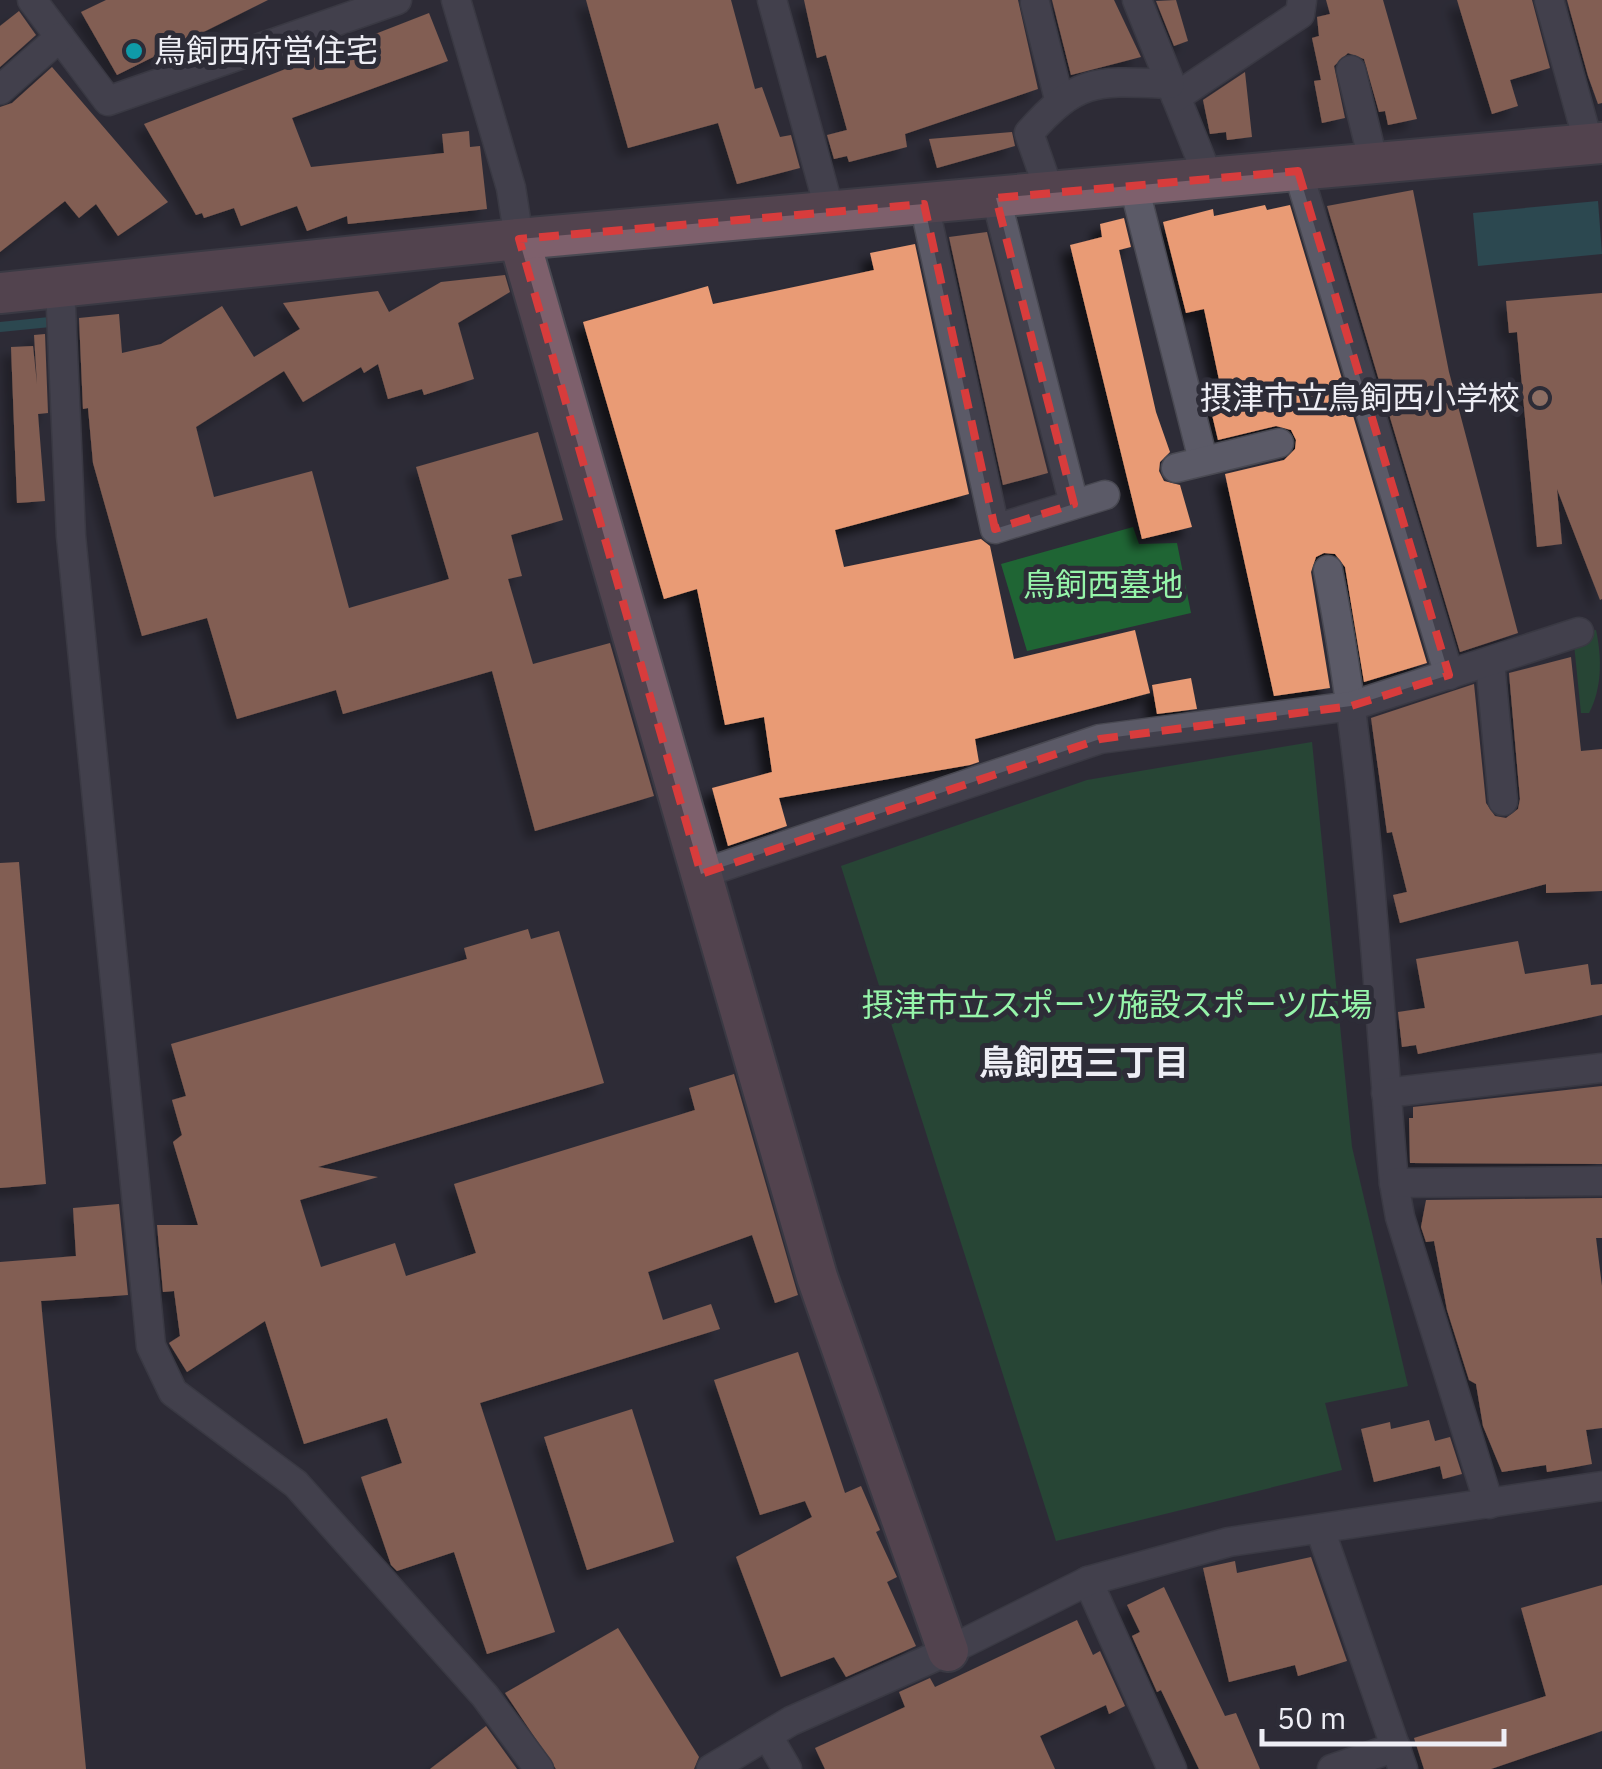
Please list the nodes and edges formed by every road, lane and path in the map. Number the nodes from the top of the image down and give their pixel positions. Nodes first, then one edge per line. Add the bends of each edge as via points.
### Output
1 (32, 0) edge
2 (396, 0) edge
3 (456, 0) edge
4 (772, 0) edge
5 (1137, 0) edge
6 (1302, 0) edge
7 (1549, 0) edge
8 (1034, 3) dead end
9 (60, 38) junction
10 (786, 48) junction
11 (758, 57) dead end
12 (1352, 70) dead end
13 (0, 90) edge
14 (1173, 90) junction
15 (1059, 98) junction
16 (1595, 144) edge
17 (1374, 164) junction
18 (1298, 171) junction
19 (1209, 179) junction
20 (1134, 186) junction
21 (1050, 193) junction
22 (996, 198) junction
23 (924, 204) junction
24 (830, 212) junction
25 (519, 239) junction
26 (60, 286) junction
27 (0, 292) edge
28 (1280, 443) dead end
29 (1105, 495) dead end
30 (1074, 504) junction
31 (1328, 570) dead end
32 (1579, 632) dead end
33 (1490, 662) junction
34 (1449, 675) junction
35 (1350, 706) junction
36 (1504, 800) dead end
37 (702, 874) junction
38 (1602, 1068) edge
39 (1386, 1093) junction
40 (1602, 1181) edge
41 (1394, 1184) junction
42 (1602, 1486) edge
43 (1489, 1504) junction
44 (1320, 1529) junction
45 (1088, 1581) junction
46 (948, 1652) junction
47 (769, 1738) junction
48 (1400, 1758) edge
49 (539, 1769) edge
50 (711, 1769) edge
51 (787, 1769) edge
52 (1172, 1769) edge
53 (1332, 1769) edge

1 - 9 street
2 - 9 street via 108,101
3 - 25 street
4 - 10 street
5 - 14 street
6 - 14 street via 1300,14
7 - 16 street
8 - 15 street
9 - 13 street
10 - 11 street
10 - 24 street
12 - 17 street
14 - 15 street via 1092,84
14 - 19 street
15 - 21 street via 1029,133
16 - 17 street
17 - 18 street
18 - 19 street
18 - 34 street
19 - 20 street
20 - 21 street
20 - 28 street via 1190,464
21 - 22 street
22 - 23 street
22 - 30 street
23 - 24 street
23 - 30 street via 995,529
24 - 25 street
25 - 26 street
25 - 37 street
26 - 27 street
26 - 49 street via 71,536 151,1346 172,1392 296,1484 485,1696
29 - 30 street
31 - 35 street
32 - 33 street
33 - 34 street
33 - 36 street
34 - 35 street
35 - 37 street via 1100,739
35 - 39 street via 1368,836
37 - 46 street via 817,1276
38 - 39 street
39 - 41 street
40 - 41 street
41 - 43 street
42 - 43 street
43 - 44 street
44 - 45 street via 1230,1542
44 - 48 street
45 - 46 street
45 - 52 street
46 - 47 street via 791,1721
47 - 50 street
47 - 51 street
48 - 53 street

